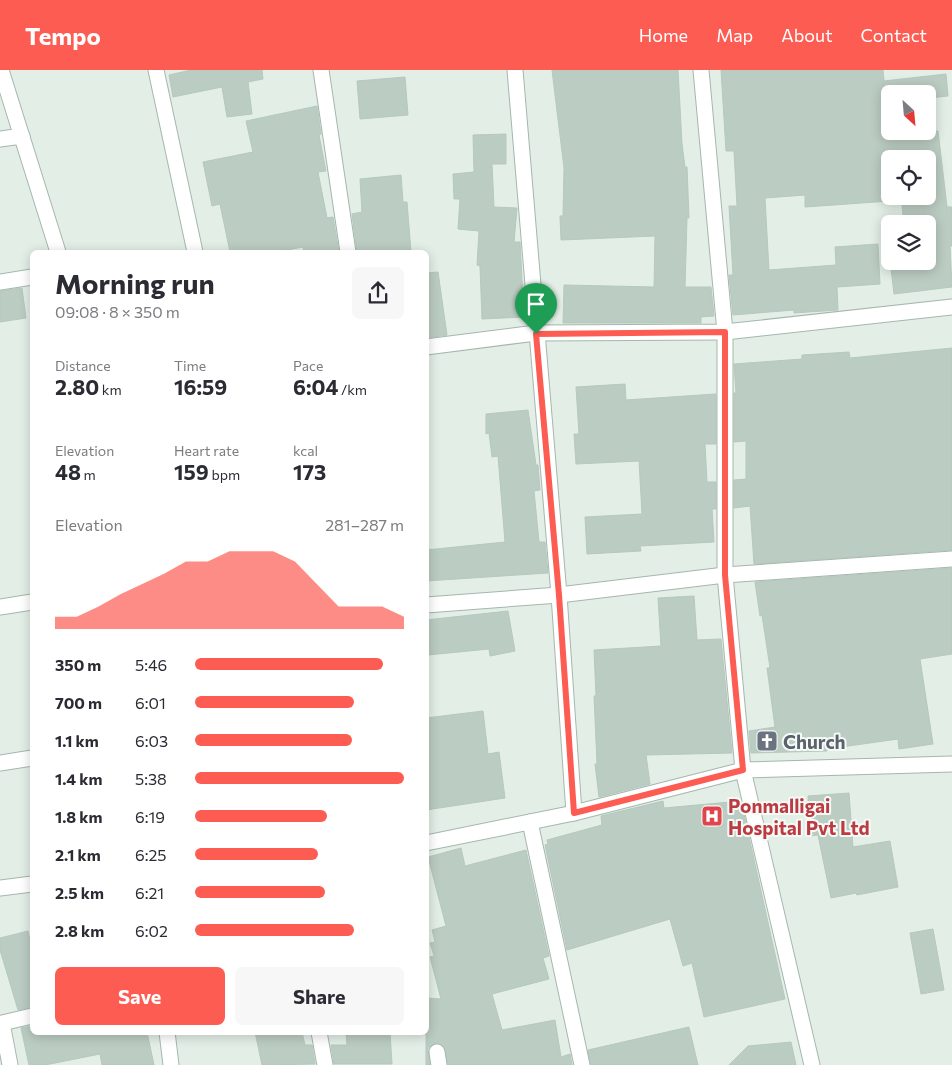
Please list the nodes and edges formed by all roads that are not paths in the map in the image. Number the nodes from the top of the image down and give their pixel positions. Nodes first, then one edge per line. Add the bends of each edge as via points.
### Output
1 (1, 70) edge
2 (156, 70) edge
3 (321, 70) edge
4 (515, 70) edge
5 (701, 70) edge
6 (22, 136) junction
7 (0, 139) edge
8 (57, 250) edge
9 (195, 250) edge
10 (348, 250) edge
11 (30, 277) edge
12 (0, 282) edge
13 (952, 307) edge
14 (725, 332) junction
15 (536, 334) junction
16 (429, 347) edge
17 (952, 559) edge
18 (725, 575) junction
19 (559, 595) junction
20 (30, 602) edge
21 (429, 604) edge
22 (0, 608) edge
23 (30, 758) edge
24 (0, 763) edge
25 (952, 764) edge
26 (743, 770) junction
27 (574, 813) junction
28 (530, 822) junction
29 (429, 842) edge
30 (30, 884) edge
31 (0, 888) edge
32 (30, 1016) edge
33 (1, 1023) edge
34 (166, 1035) edge
35 (320, 1035) edge
36 (10, 1065) edge
37 (171, 1065) edge
38 (325, 1065) edge
39 (582, 1065) edge
40 (812, 1065) edge

1 - 6 street
2 - 9 street
3 - 10 street
4 - 15 street
5 - 14 street
6 - 7 street
6 - 8 street
11 - 12 street
13 - 14 street
14 - 15 street
14 - 18 street
15 - 16 street
15 - 19 street
17 - 18 street
18 - 19 street
18 - 26 street
19 - 21 street
19 - 27 street
20 - 22 street
23 - 24 street
25 - 26 street
26 - 27 street
26 - 40 street
27 - 28 street
28 - 29 street
28 - 39 street
30 - 31 street
32 - 33 street
33 - 36 street
34 - 37 street
35 - 38 street

